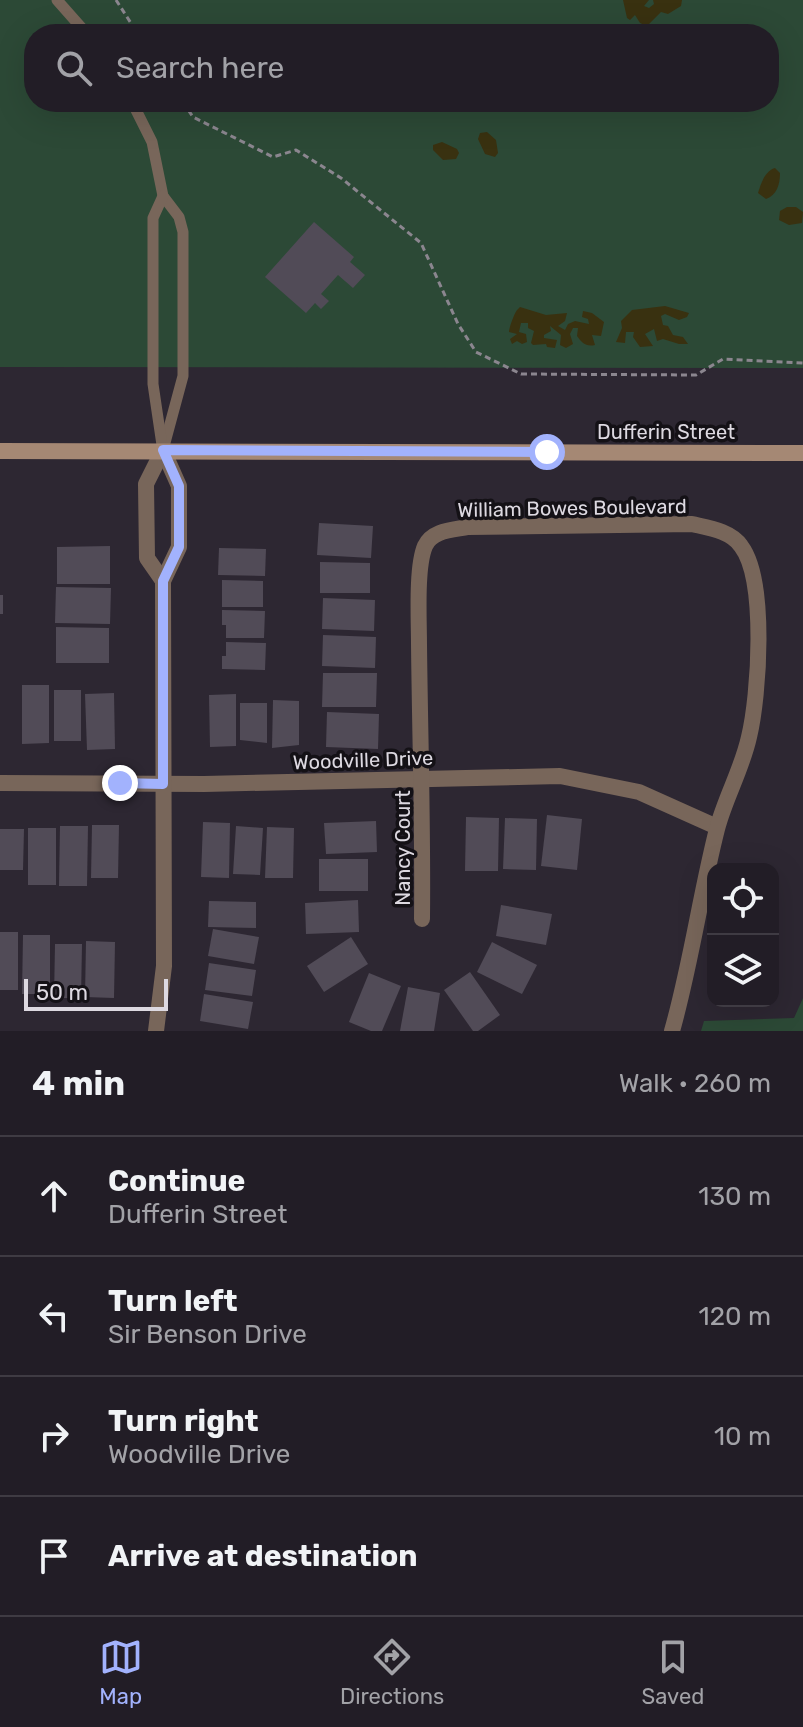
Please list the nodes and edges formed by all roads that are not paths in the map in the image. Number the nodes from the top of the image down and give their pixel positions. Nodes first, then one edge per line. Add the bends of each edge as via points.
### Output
1 (57, 0) edge
2 (78, 24) edge
3 (137, 112) edge
4 (163, 196) junction
5 (163, 450) junction
6 (0, 451) edge
7 (803, 453) edge
8 (163, 581) junction
9 (423, 778) junction
10 (0, 783) edge
11 (163, 784) junction
12 (717, 827) junction
13 (422, 919) dead end
14 (156, 1031) edge
15 (672, 1031) edge

1 - 2 lane
3 - 4 lane via 152,142
4 - 5 lane via 153,218 153,384
4 - 5 lane via 183,232 185,286 183,376
5 - 6 main road, Dufferin Street
5 - 7 main road, Dufferin Street
5 - 8 street via 179,486 179,547
5 - 8 street via 146,484 147,558
8 - 11 street
9 - 11 street, Woodville Drive
9 - 12 street, Woodville Drive via 560,776 639,792
9 - 12 street, William Bowes Boulevard via 419,598 425,545 437,533 468,527 692,524 724,532 741,544 753,570 757,695 749,739
9 - 13 street, Nancy Court
10 - 11 street, Woodville Drive
11 - 14 street via 164,966
12 - 15 street, William Bowes Boulevard

